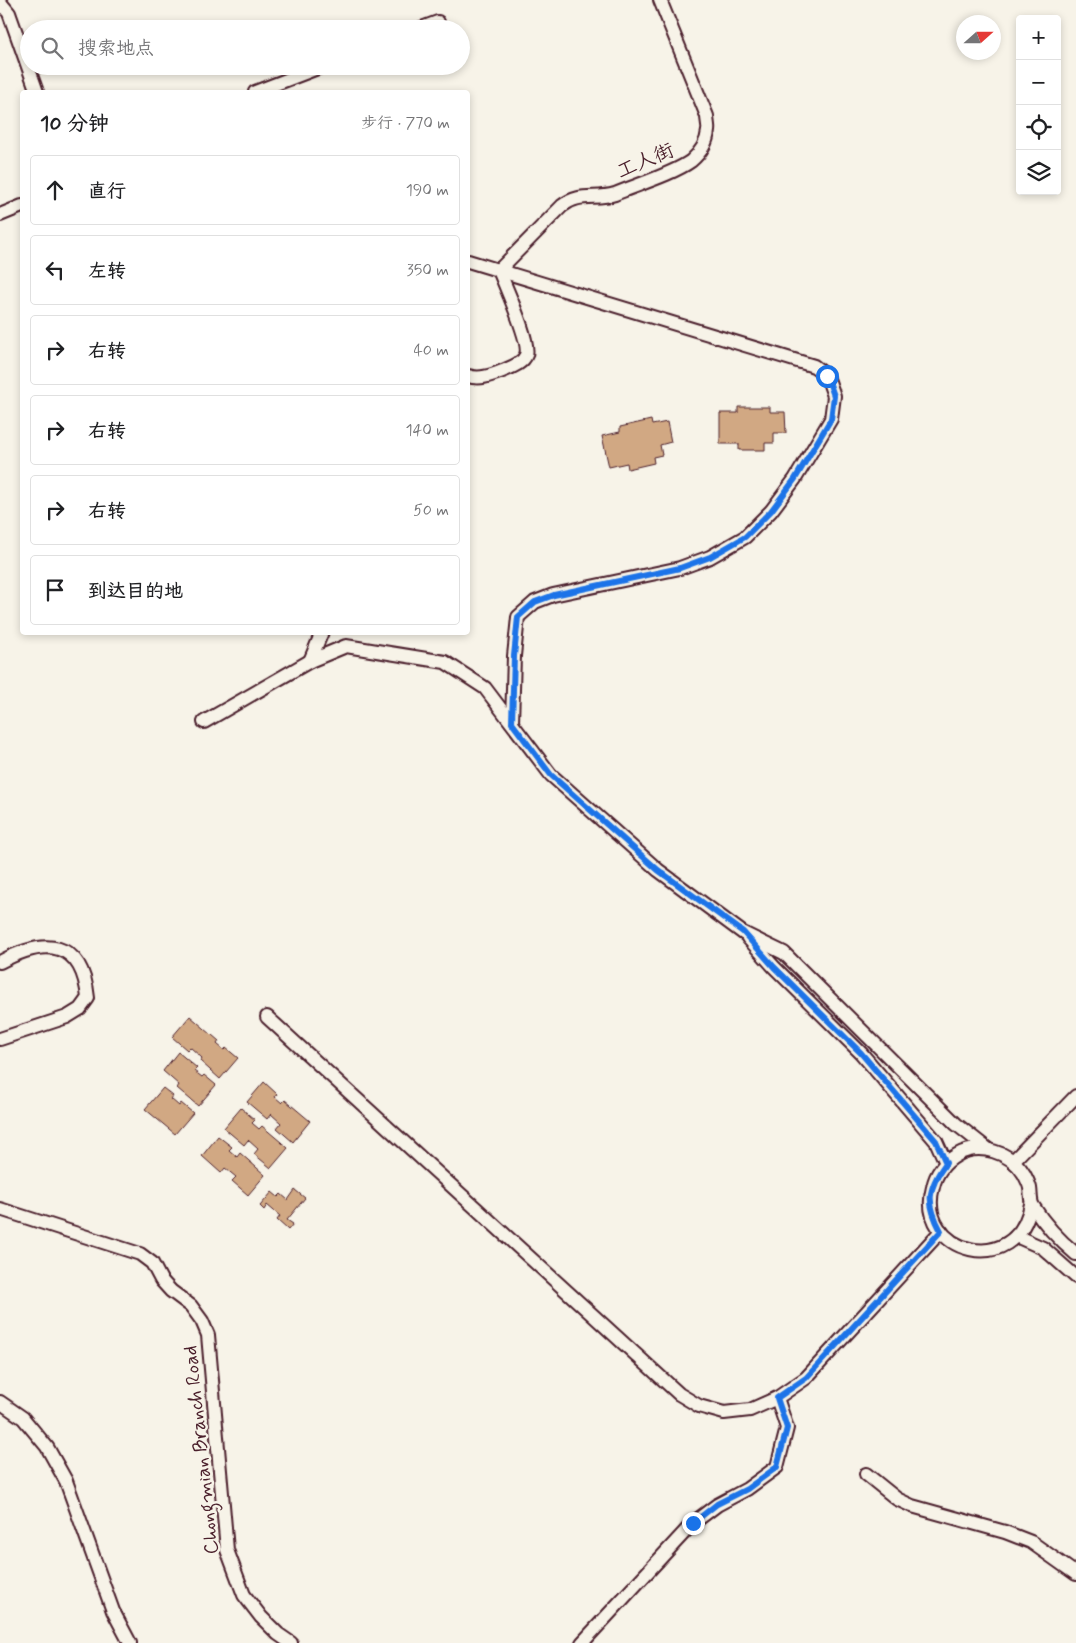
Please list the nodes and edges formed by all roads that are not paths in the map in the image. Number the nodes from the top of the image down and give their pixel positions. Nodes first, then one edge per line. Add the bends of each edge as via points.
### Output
1 (660, 0) edge
2 (0, 2) edge
3 (20, 45) edge
4 (30, 75) edge
5 (299, 75) edge
6 (35, 90) edge
7 (260, 90) edge
8 (20, 207) edge
9 (0, 215) edge
10 (470, 262) edge
11 (499, 270) junction
12 (470, 377) edge
13 (321, 635) edge
14 (310, 662) junction
15 (204, 722) dead end
16 (512, 723) junction
17 (743, 932) junction
18 (0, 962) edge
19 (267, 1017) dead end
20 (0, 1039) edge
21 (1076, 1096) edge
22 (989, 1150) junction
23 (1013, 1160) junction
24 (946, 1163) junction
25 (1031, 1204) junction
26 (0, 1209) edge
27 (941, 1231) junction
28 (1016, 1236) junction
29 (1076, 1254) edge
30 (1076, 1277) edge
31 (777, 1398) junction
32 (0, 1402) edge
33 (866, 1474) dead end
34 (1076, 1574) edge
35 (130, 1643) edge
36 (291, 1643) edge
37 (582, 1643) edge

1 - 11 street, 工人街 via 706,116 709,130 699,153 678,168 615,194 570,200
2 - 3 street via 9,13
4 - 6 street
5 - 7 street
8 - 9 street
10 - 11 street
11 - 12 street via 526,342 526,355 518,364 488,377
11 - 16 street via 814,366 827,376 834,396 831,419 795,479 771,511 745,537 710,557 680,568 554,595 535,602 518,617
13 - 14 street
14 - 15 street
14 - 16 street via 346,646 445,662 485,688
16 - 17 street via 551,775 658,870
17 - 22 street via 784,953 956,1124
17 - 24 street via 861,1053 936,1141
18 - 20 street via 36,947 53,947 68,953 79,966 88,998 80,1009 67,1017
19 - 31 street via 679,1394 699,1406 724,1413 750,1410
21 - 23 street
22 - 23 street
22 - 24 street via 959,1154
23 - 25 street via 1027,1180
24 - 27 street via 935,1178 930,1196 932,1215
25 - 28 street via 1024,1227
25 - 29 street via 1056,1237
26 - 36 street, Chongmian Branch Road via 140,1254 152,1263 171,1291 191,1306 202,1321 208,1335 227,1550 244,1595 261,1617
27 - 28 street via 953,1243 969,1250 986,1251 1002,1246
27 - 31 street via 806,1378
28 - 30 street via 1043,1248
31 - 37 street via 787,1428 777,1467 693,1523
32 - 35 street via 23,1418 47,1447 66,1481 113,1611
33 - 34 street via 896,1499 1031,1542

